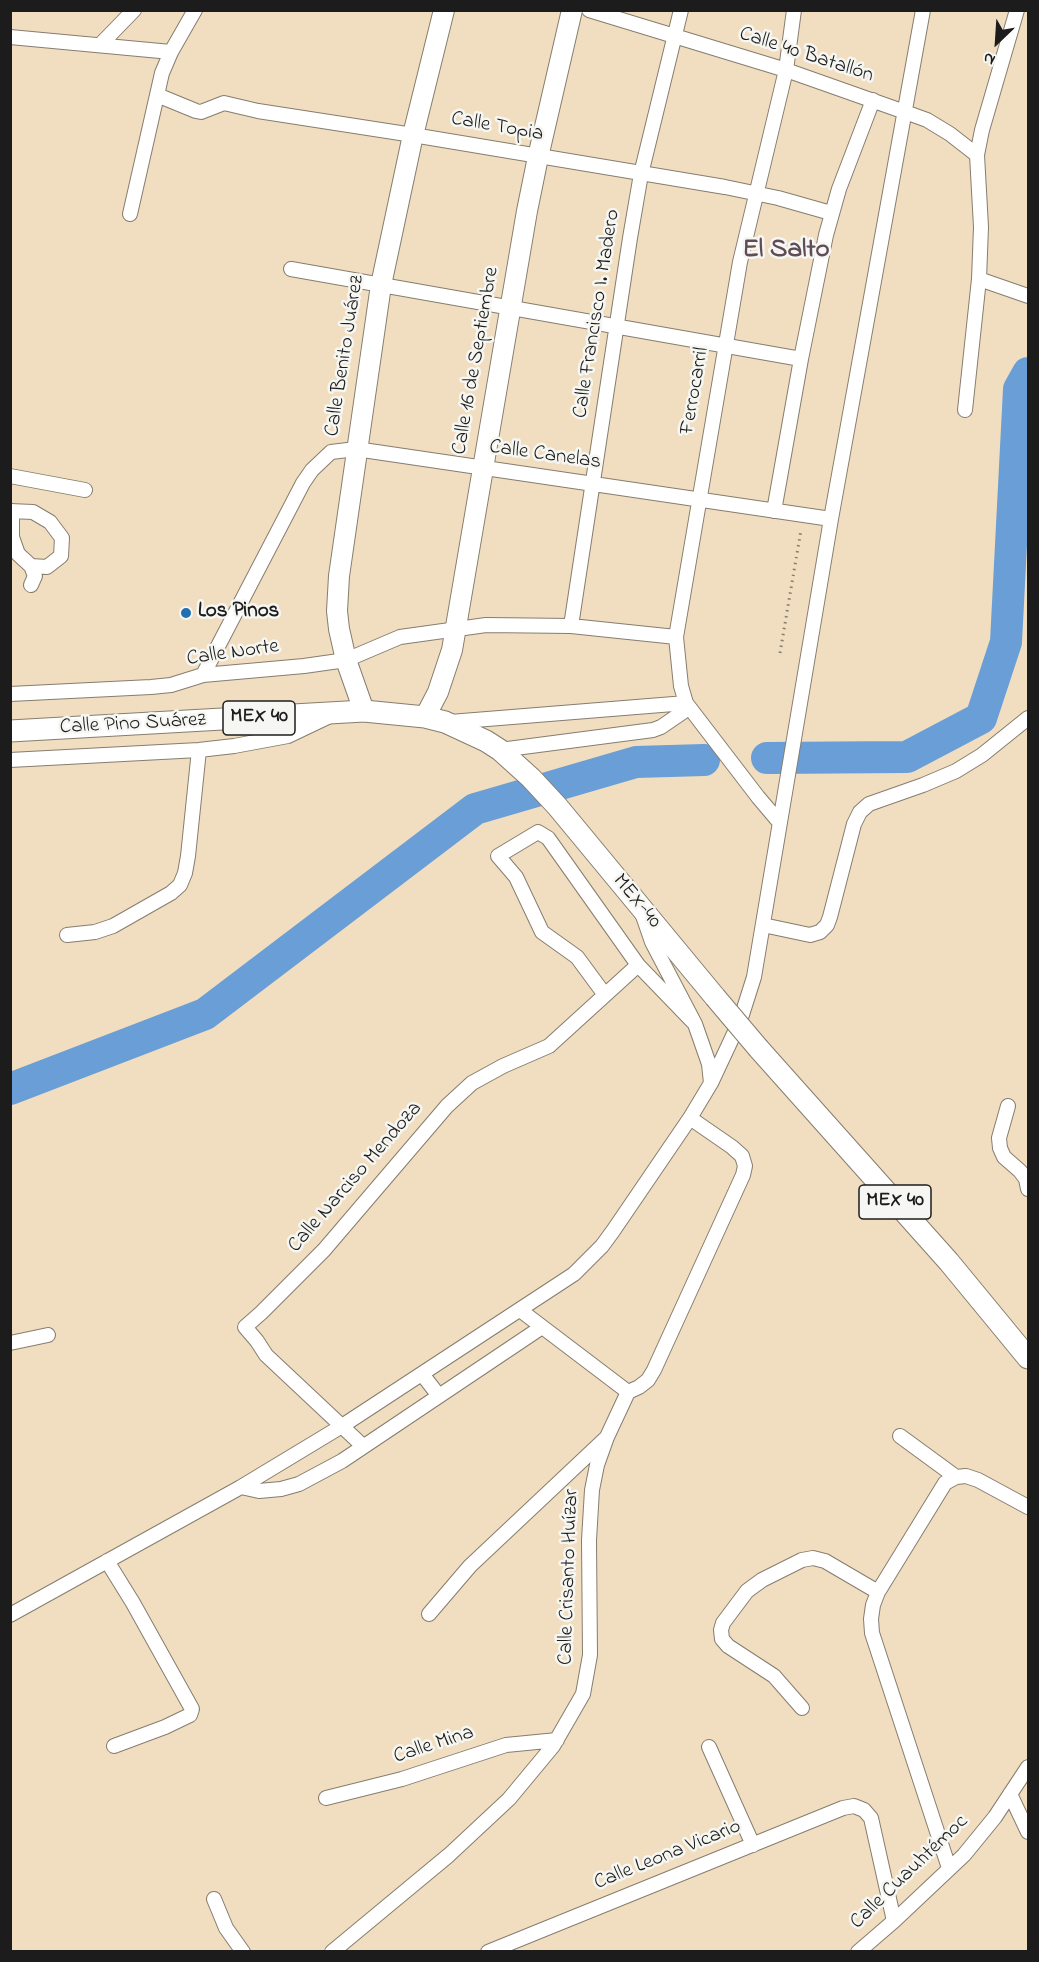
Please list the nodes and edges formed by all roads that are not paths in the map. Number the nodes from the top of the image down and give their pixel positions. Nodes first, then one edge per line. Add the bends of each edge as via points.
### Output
1 (134, 10) edge
2 (195, 10) edge
3 (444, 10) edge
4 (572, 10) edge
5 (589, 10) edge
6 (681, 10) edge
7 (794, 10) edge
8 (923, 10) edge
9 (1017, 10) edge
10 (10, 36) edge
11 (674, 36) junction
12 (101, 44) junction
13 (171, 52) junction
14 (786, 70) junction
15 (157, 95) junction
16 (873, 100) junction
17 (905, 112) junction
18 (413, 135) junction
19 (977, 155) junction
20 (538, 157) junction
21 (641, 174) junction
22 (756, 193) junction
23 (831, 213) junction
24 (130, 214) dead end
25 (291, 269) dead end
26 (979, 279) junction
27 (381, 285) junction
28 (1029, 296) edge
29 (510, 308) junction
30 (617, 328) junction
31 (724, 346) junction
32 (801, 359) junction
33 (965, 410) dead end
34 (356, 449) junction
35 (484, 468) junction
36 (10, 476) edge
37 (594, 484) junction
38 (85, 490) dead end
39 (698, 501) junction
40 (11, 511) edge
41 (774, 511) junction
42 (831, 519) junction
43 (12, 537) edge
44 (31, 566) junction
45 (31, 585) dead end
46 (571, 626) junction
47 (455, 628) junction
48 (676, 637) junction
49 (346, 660) junction
50 (203, 675) junction
51 (10, 694) edge
52 (686, 703) junction
53 (364, 711) junction
54 (335, 713) junction
55 (1029, 718) edge
56 (435, 720) junction
57 (10, 731) edge
58 (198, 750) junction
59 (500, 750) junction
60 (10, 760) edge
61 (780, 823) junction
62 (642, 911) junction
63 (764, 925) junction
64 (68, 935) dead end
65 (638, 965) junction
66 (605, 995) junction
67 (695, 1024) junction
68 (711, 1083) junction
69 (1008, 1106) dead end
70 (690, 1118) junction
71 (1029, 1189) edge
72 (520, 1310) junction
73 (542, 1327) junction
74 (48, 1335) dead end
75 (10, 1343) edge
76 (1029, 1358) edge
77 (422, 1374) junction
78 (628, 1392) junction
79 (439, 1396) junction
80 (342, 1426) junction
81 (900, 1436) dead end
82 (607, 1437) junction
83 (363, 1446) junction
84 (956, 1477) junction
85 (241, 1487) junction
86 (1029, 1507) edge
87 (107, 1561) junction
88 (878, 1592) junction
89 (12, 1612) edge
90 (429, 1614) dead end
91 (802, 1708) dead end
92 (557, 1740) junction
93 (114, 1746) dead end
94 (709, 1748) dead end
95 (1029, 1767) edge
96 (1010, 1794) junction
97 (326, 1798) dead end
98 (1029, 1832) edge
99 (753, 1845) junction
100 (949, 1868) junction
101 (214, 1899) dead end
102 (894, 1921) junction
103 (243, 1952) edge
104 (332, 1952) edge
105 (488, 1952) edge
106 (858, 1952) edge

1 - 12 street
2 - 13 street
3 - 18 street, Calle Benito Juárez
4 - 20 street, Calle 16 de Septiembre
5 - 11 street, Calle 40 Batallón
6 - 11 street, Calle Francisco I. Madero
7 - 14 street, Ferrocarril
8 - 17 street
9 - 19 street
10 - 12 street
11 - 14 street, Calle 40 Batallón
11 - 21 street, Calle Francisco I. Madero
12 - 13 street
13 - 15 street
14 - 16 street, Calle 40 Batallón
14 - 22 street, Ferrocarril
15 - 18 street, Calle Topia via 201,112 224,103
15 - 24 street
16 - 17 street, Calle 40 Batallón
16 - 23 street
17 - 19 street, Calle 40 Batallón via 927,120
17 - 42 street
18 - 20 street, Calle Topia
18 - 27 street, Calle Benito Juárez
19 - 26 street
20 - 21 street, Calle Topia
20 - 29 street, Calle 16 de Septiembre
21 - 22 street, Calle Topia
21 - 30 street, Calle Francisco I. Madero
22 - 23 street, Calle Topia
22 - 31 street, Ferrocarril
23 - 32 street
25 - 27 street
26 - 28 street
26 - 33 street
27 - 29 street
27 - 34 street, Calle Benito Juárez
29 - 30 street
29 - 35 street, Calle 16 de Septiembre
30 - 31 street
30 - 37 street, Calle Francisco I. Madero
31 - 32 street
31 - 39 street, Ferrocarril
32 - 41 street
34 - 35 street, Calle Canelas
34 - 49 street, Calle Benito Juárez via 337,611
34 - 50 street, Calle Canelas via 331,452 312,470
35 - 37 street, Calle Canelas
35 - 47 street, Calle 16 de Septiembre
36 - 38 street
37 - 39 street, Calle Canelas
37 - 46 street, Calle Francisco I. Madero
39 - 41 street, Calle Canelas
39 - 48 street, Ferrocarril
40 - 43 street
40 - 44 street via 33,512 50,522 62,538 62,556 46,567
41 - 42 street, Calle Canelas
42 - 61 street
43 - 44 street via 18,554
44 - 45 street via 35,576
46 - 47 street
46 - 48 street
47 - 49 street, Calle Norte via 400,638
47 - 56 street, Calle 16 de Septiembre via 438,692
48 - 52 street, Ferrocarril via 679,679
49 - 50 street, Calle Norte
49 - 53 street, Calle Benito Juárez
50 - 51 street, Calle Norte via 151,687
52 - 56 street
52 - 59 street via 683,712 653,730
52 - 61 street, Ferrocarril
53 - 54 main road, Calle Pino Suárez / MEX 40
53 - 56 main road, Calle Pino Suárez / MEX 40
54 - 57 main road, Calle Pino Suárez / MEX 40
54 - 58 street via 288,736
55 - 63 street via 956,771 869,804 860,812 830,917 820,932 810,935
56 - 59 main road, Calle Pino Suárez / MEX 40 via 471,733
58 - 60 street
58 - 64 street via 188,856 180,885 113,926
59 - 62 main road, MEX-40 / MEX 40 via 557,806
61 - 63 street
62 - 67 street via 652,942
62 - 76 main road, MEX-40 / MEX 40, bridge
63 - 68 street via 740,1021
65 - 66 street, Calle Narciso Mendoza
65 - 66 street via 548,837 538,832 498,856 516,877 542,932 578,957
65 - 67 street
66 - 80 street, Calle Narciso Mendoza via 549,1046 472,1083 447,1106 324,1250 245,1327 266,1355
67 - 68 street via 709,1064
68 - 70 street
69 - 71 street via 1000,1148 1026,1179
70 - 72 street via 602,1246 574,1274
70 - 78 street, Calle Crisanto Huízar via 742,1156 743,1175 654,1370 648,1380
72 - 73 street
72 - 77 street
73 - 78 street
73 - 79 street
74 - 75 street
77 - 79 street
77 - 80 street
78 - 82 street, Calle Crisanto Huízar
79 - 83 street
80 - 83 street, Calle Narciso Mendoza
80 - 85 street
81 - 84 street
82 - 90 street via 470,1566
82 - 92 street, Calle Crisanto Huízar via 597,1465 590,1513 588,1675 583,1694
83 - 85 street via 299,1484 260,1491
84 - 86 street via 978,1480
84 - 88 street via 938,1491
85 - 87 street
87 - 89 street
87 - 93 street via 192,1709 190,1715 165,1727
88 - 91 street via 825,1562 802,1560 747,1591 723,1623 722,1639 728,1646 774,1676
88 - 100 street via 871,1618 872,1633
92 - 97 street, Calle Mina via 506,1745 402,1779
92 - 104 street, Calle Crisanto Huízar via 530,1776 480,1826
94 - 99 street
95 - 96 street, Calle Cuauhtémoc
96 - 98 street
96 - 100 street, Calle Cuauhtémoc via 982,1834
99 - 102 street, Calle Leona Vicario via 843,1808 854,1806 864,1810 873,1823
99 - 105 street, Calle Leona Vicario
100 - 102 street, Calle Cuauhtémoc
101 - 103 street via 226,1928
102 - 106 street, Calle Cuauhtémoc

